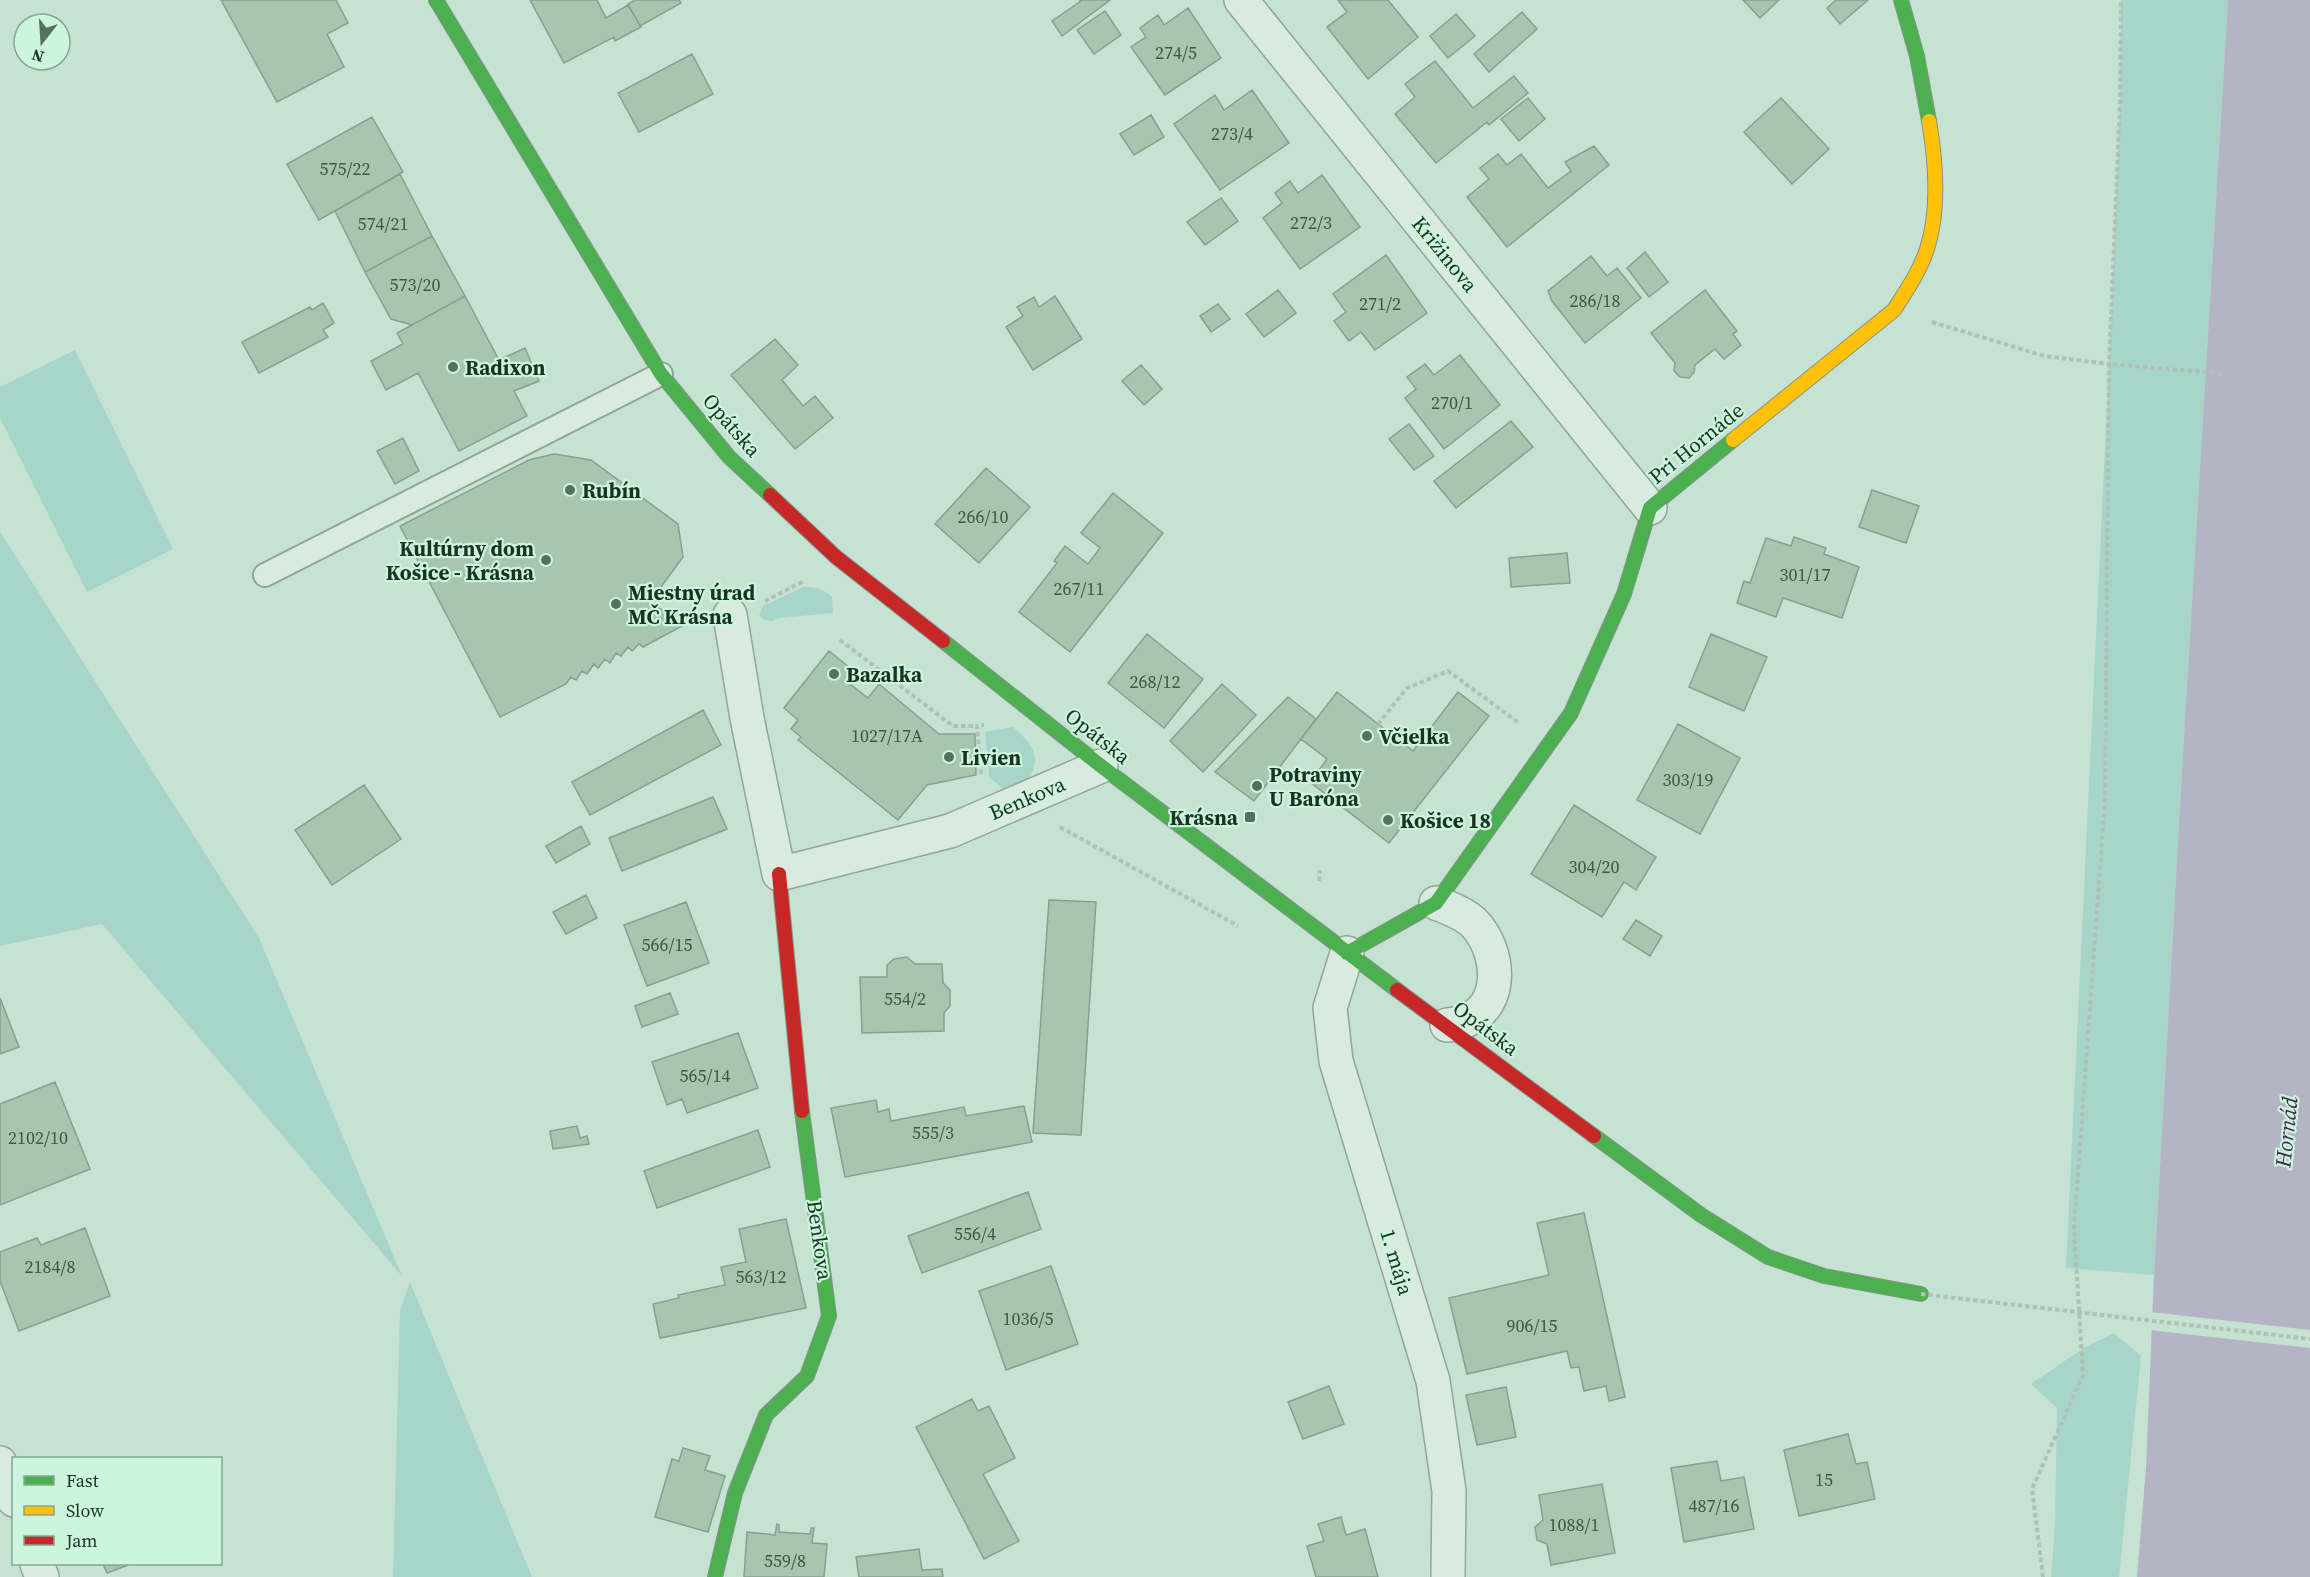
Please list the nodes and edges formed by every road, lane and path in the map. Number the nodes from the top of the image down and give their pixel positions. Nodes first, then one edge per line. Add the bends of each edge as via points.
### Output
1 (436, 0) edge
2 (1241, 0) edge
3 (1901, 0) edge
4 (2121, 0) edge
5 (1894, 310) junction
6 (2109, 364) junction
7 (661, 374) junction
8 (2227, 374) dead end
9 (1650, 508) junction
10 (842, 562) junction
11 (266, 574) dead end
12 (731, 618) joint
13 (840, 640) dead end
14 (1378, 724) dead end
15 (976, 726) dead end
16 (1548, 744) junction
17 (1101, 766) junction
18 (779, 874) junction
19 (1436, 903) junction
20 (1347, 953) junction
21 (1447, 1025) junction
22 (1921, 1294) joint
23 (2310, 1339) edge
24 (0, 1463) edge
25 (12, 1495) edge
26 (715, 1577) edge
27 (1448, 1577) edge
28 (2043, 1577) edge

1 - 7 street, Opátska
2 - 9 street, Križinova
3 - 5 street, Pri Hornáde via 1919,68 1935,177 1928,248
4 - 6 path
5 - 6 path via 2044,356
5 - 9 street, Pri Hornáde
6 - 8 path
6 - 28 path via 2105,800 2074,1228 2083,1375 2032,1489
7 - 10 street, Opátska via 729,457
7 - 11 lane
9 - 16 street, Pri Hornáde via 1624,594 1571,713
10 - 12 path
10 - 17 street, Opátska
12 - 18 street, Benkova
13 - 15 path via 953,726
14 - 16 path via 1407,688 1448,671
16 - 19 street, Pri Hornáde
17 - 18 street, Benkova via 950,831
17 - 20 street, Opátska
18 - 26 street, Benkova via 798,1079 829,1316 807,1376 766,1415 735,1493
19 - 20 street, Pri Hornáde
19 - 21 street via 1473,922 1494,958 1491,995 1479,1012 1466,1021
20 - 21 street, Opátska
20 - 27 street, 1. mája via 1330,1008 1336,1061 1433,1381 1449,1491
21 - 22 street, Opátska via 1701,1215 1768,1257 1830,1278
22 - 23 path, bridge
24 - 25 street

